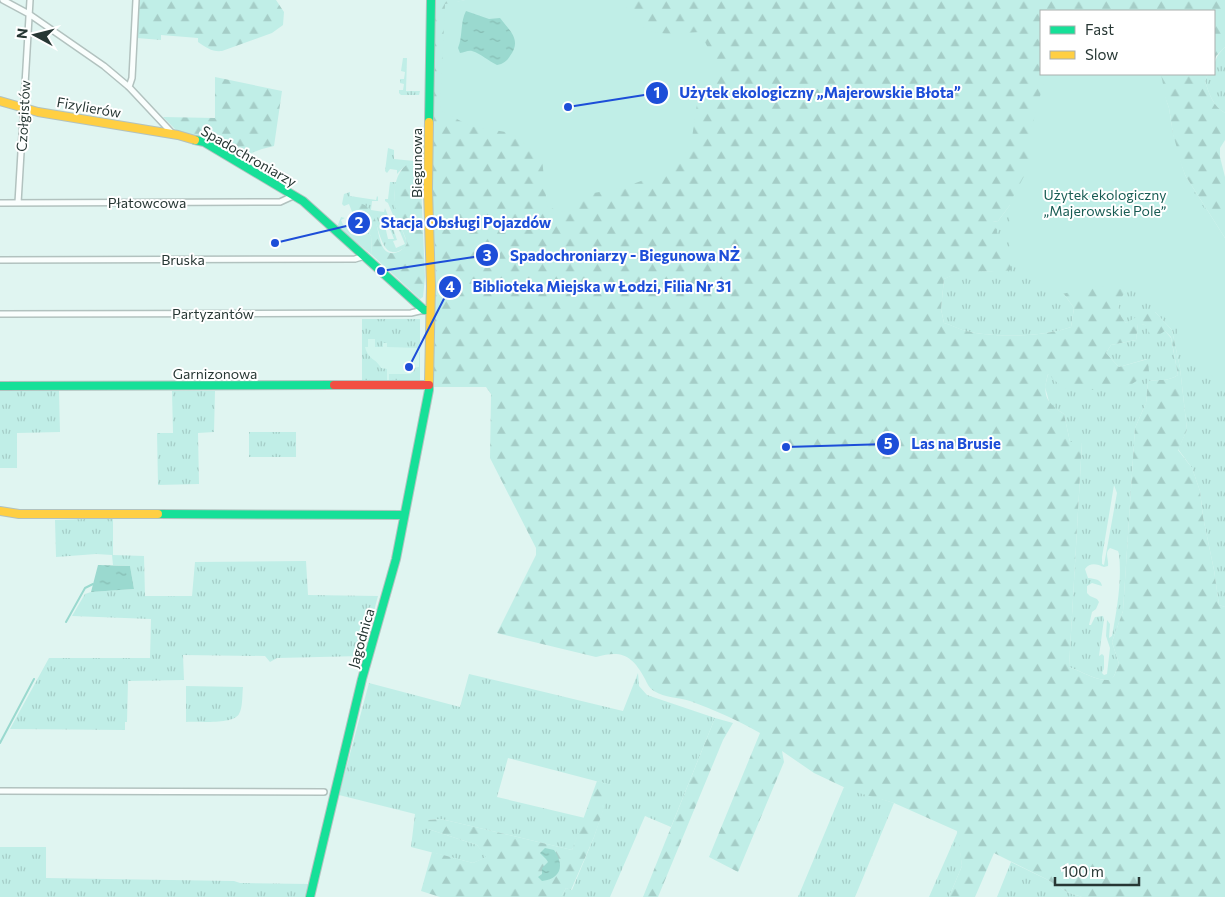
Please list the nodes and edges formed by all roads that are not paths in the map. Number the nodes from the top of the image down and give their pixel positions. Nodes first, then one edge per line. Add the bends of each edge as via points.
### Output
1 (3, 0) edge
2 (30, 0) edge
3 (136, 0) edge
4 (431, 0) edge
5 (29, 14) junction
6 (129, 87) junction
7 (0, 101) edge
8 (24, 108) junction
9 (174, 134) junction
10 (293, 196) junction
11 (0, 203) edge
12 (18, 203) junction
13 (365, 256) junction
14 (0, 260) edge
15 (427, 310) junction
16 (0, 314) edge
17 (429, 385) junction
18 (0, 386) edge
19 (0, 511) edge
20 (404, 515) junction
21 (0, 791) edge
22 (324, 792) dead end
23 (310, 897) edge

1 - 5 street
2 - 5 street, Czołgistów
3 - 6 street
4 - 15 street, Biegunowa
5 - 6 street
5 - 8 street, Czołgistów
6 - 9 street
7 - 8 street, Fizylierów
8 - 9 street, Fizylierów
8 - 12 street, Czołgistów
9 - 10 street, Spadochroniarzy via 204,142
10 - 12 street, Płatowcowa via 275,202
10 - 13 street, Spadochroniarzy
11 - 12 street, Płatowcowa
13 - 14 street, Bruska via 355,259
13 - 15 street, Spadochroniarzy
15 - 16 street, Partyzantów via 411,314
15 - 17 street, Biegunowa
17 - 18 street, Garnizonowa
17 - 20 street, Jagodnica
19 - 20 street via 19,514
20 - 23 street, Jagodnica via 393,573 362,679
21 - 22 street

